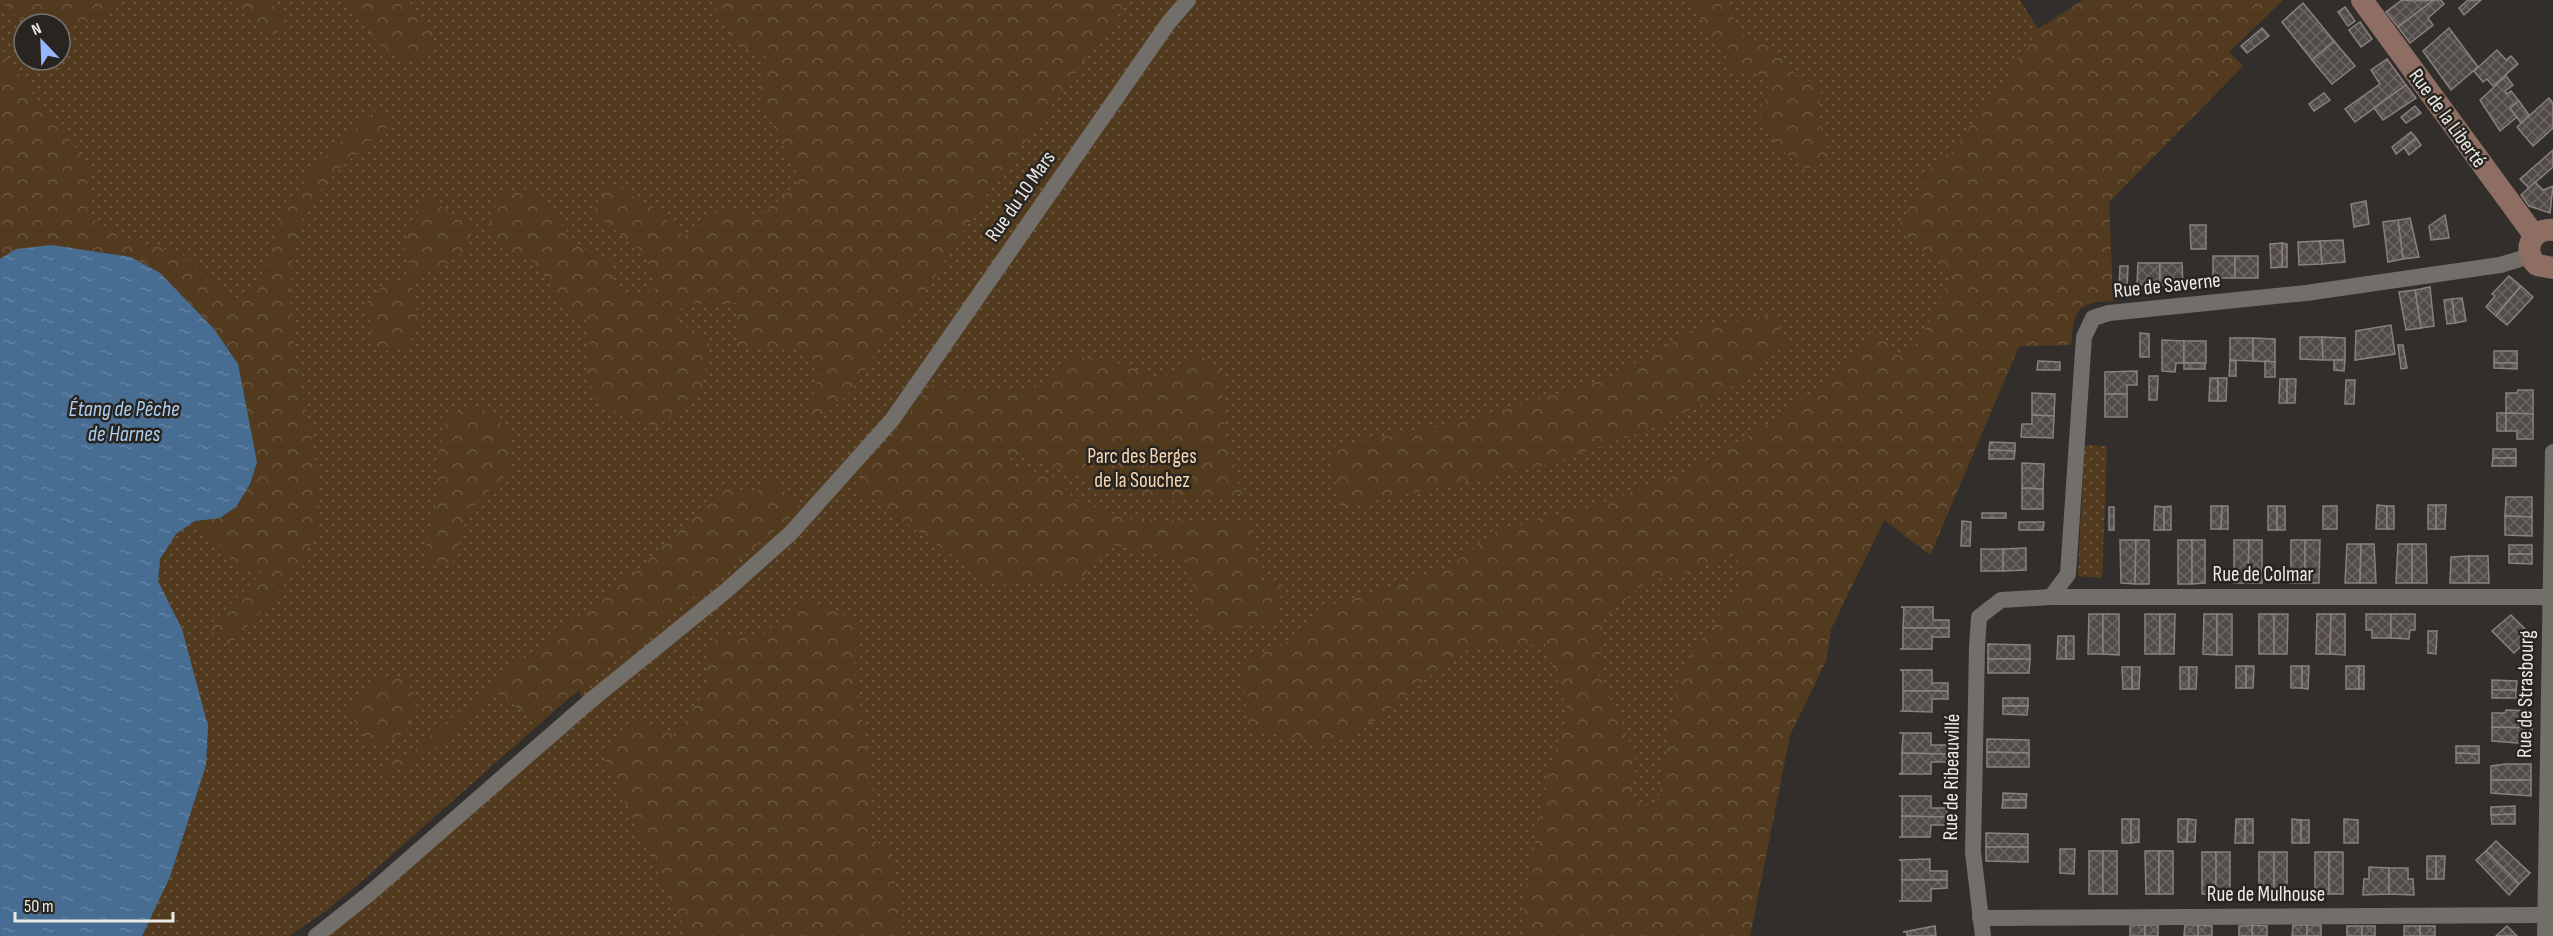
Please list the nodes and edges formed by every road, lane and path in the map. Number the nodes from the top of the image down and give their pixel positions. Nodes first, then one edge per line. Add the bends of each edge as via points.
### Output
1 (1188, 0) edge
2 (2362, 0) edge
3 (2539, 240) edge
4 (2553, 268) edge
5 (2553, 274) edge
6 (2553, 452) edge
7 (2050, 597) junction
8 (2551, 597) edge
9 (1979, 617) joint
10 (2549, 915) edge
11 (1980, 918) junction
12 (316, 936) edge
13 (1983, 936) edge
14 (2545, 936) edge

1 - 12 street, Rue du 10 Mars via 892,420 783,540
2 - 3 street, Rue de la Liberté
3 - 4 street via 2537,265
3 - 7 street, Rue de Saverne via 2500,265 2093,318 2084,337 2068,574
4 - 5 street
6 - 8 street, Rue de Strasbourg
7 - 8 street, Rue de Colmar
7 - 9 street, Rue de Colmar via 2001,600
8 - 10 street, Rue de Strasbourg
9 - 11 street, Rue de Ribeauvillé via 1973,852
10 - 11 street, Rue de Mulhouse
10 - 14 street, Rue de Strasbourg
11 - 13 street, Rue de Ribeauvillé

